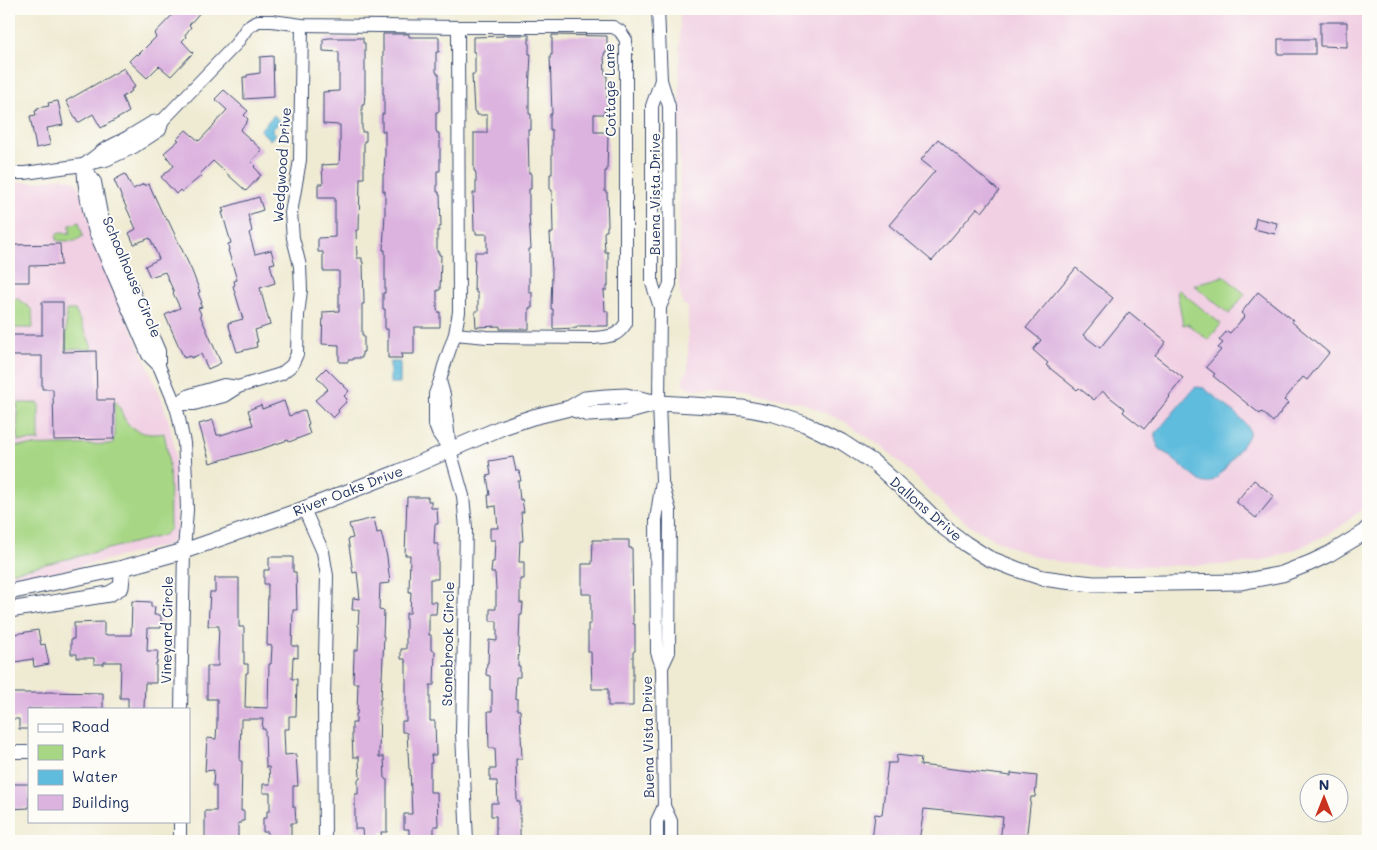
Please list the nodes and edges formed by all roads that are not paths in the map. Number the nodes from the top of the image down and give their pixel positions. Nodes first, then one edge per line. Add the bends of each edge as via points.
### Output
1 (658, 9) edge
2 (302, 25) junction
3 (458, 27) junction
4 (661, 80) junction
5 (84, 165) junction
6 (9, 173) edge
7 (660, 307) junction
8 (455, 334) junction
9 (175, 404) junction
10 (659, 404) junction
11 (450, 450) junction
12 (304, 509) junction
13 (1368, 528) edge
14 (184, 551) junction
15 (123, 568) junction
16 (9, 592) edge
17 (9, 610) edge
18 (180, 708) edge
19 (9, 752) edge
20 (28, 752) edge
21 (664, 806) junction
22 (180, 822) edge
23 (180, 841) edge
24 (325, 841) edge
25 (467, 841) edge
26 (657, 841) edge
27 (671, 841) edge

1 - 4 street, Buena Vista Drive
2 - 3 street, Cottage Lane
2 - 5 street, Cottage Lane via 258,21 247,28 236,44 163,120 153,122 103,150
2 - 9 street, Wedgwood Drive via 300,160 291,213 292,238 300,266 297,354 292,365 281,374 238,387 224,396 194,404
3 - 8 street via 459,312
3 - 8 street, Cottage Lane via 613,27 626,40 626,323 612,336 595,338
4 - 7 street, Buena Vista Drive via 652,106 652,283
4 - 7 street, Buena Vista Drive via 669,106 670,284
5 - 6 street
5 - 9 street, Schoolhouse Circle via 96,182 101,214 159,352 159,366
7 - 10 street, Buena Vista Drive
8 - 11 street via 440,381
9 - 14 street, Schoolhouse Circle via 186,469
10 - 11 street, River Oaks Drive via 626,396 585,399 570,408 503,427
10 - 13 street, Dallons Drive via 743,408 805,424 842,442 874,463 942,526 988,558 1043,578 1065,582 1240,582 1282,574 1310,564
10 - 21 street, Buena Vista Drive via 662,481 656,520 657,652 662,666
11 - 12 street, River Oaks Drive
11 - 25 street, Stonebrook Circle via 463,496 466,528 462,733
12 - 14 street, River Oaks Drive
12 - 24 street via 323,552 327,576
14 - 15 street, River Oaks Drive
14 - 18 street, Vineyard Circle
15 - 16 street, River Oaks Drive
15 - 17 street via 121,588 109,594
19 - 20 street
21 - 26 street, Buena Vista Drive via 657,821
21 - 27 street, Buena Vista Drive via 671,821
22 - 23 street

